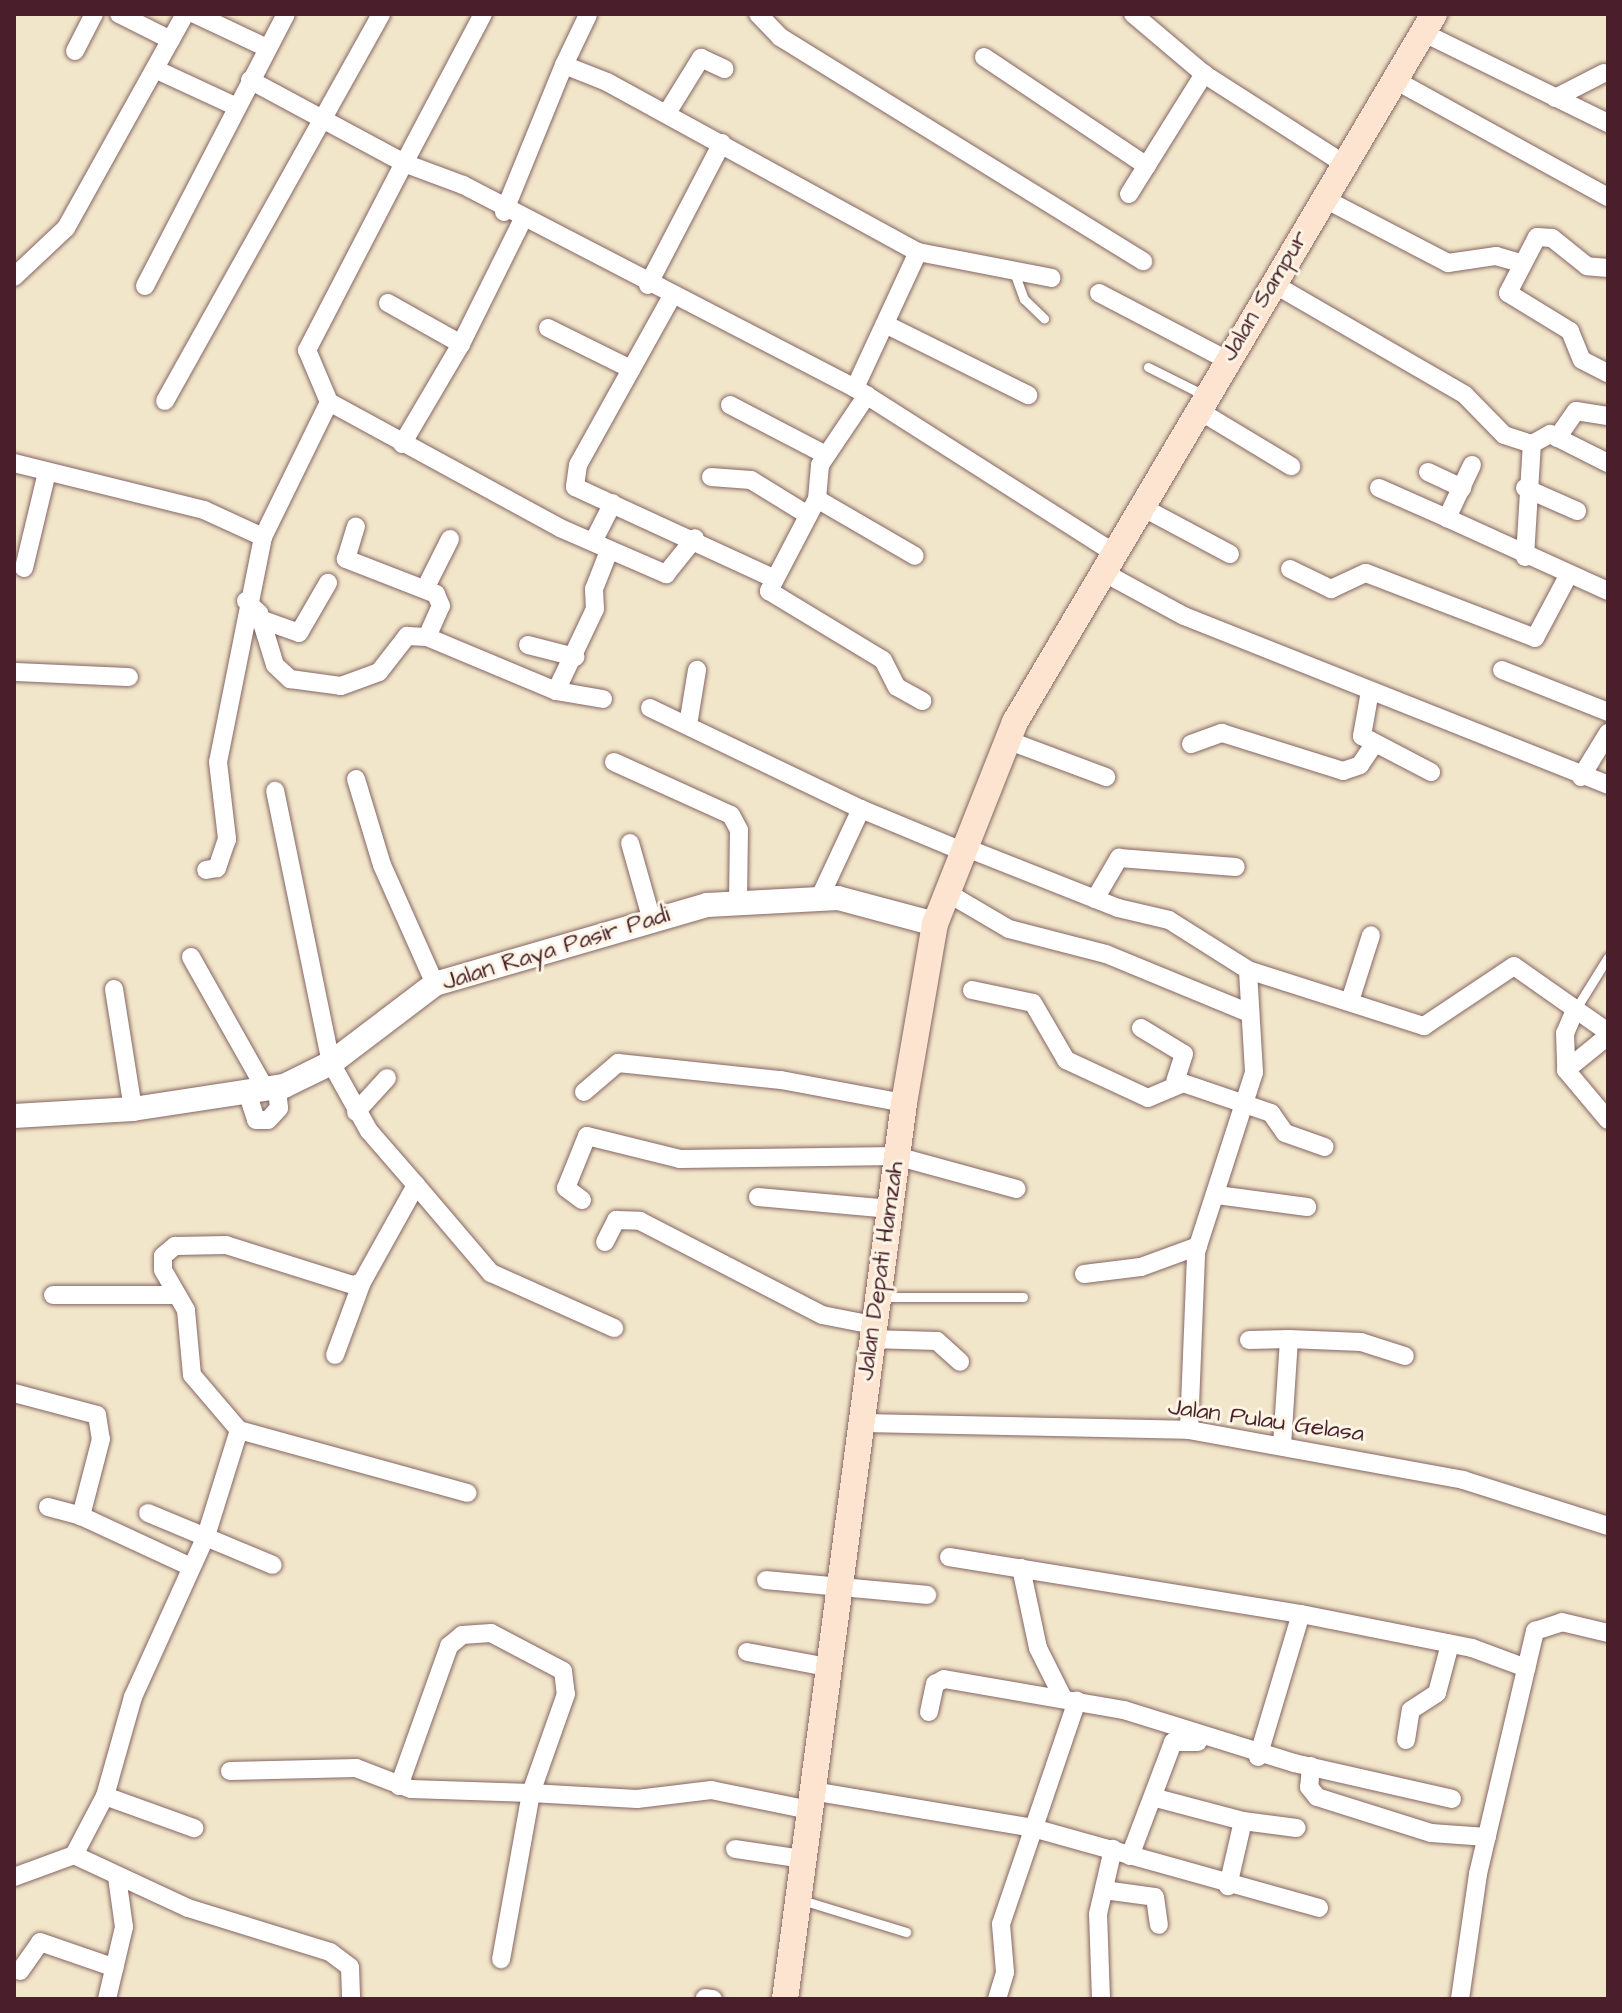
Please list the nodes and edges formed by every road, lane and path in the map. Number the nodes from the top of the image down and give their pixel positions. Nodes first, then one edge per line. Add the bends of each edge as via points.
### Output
1 (94, 14) edge
2 (119, 14) edge
3 (185, 14) edge
4 (195, 14) edge
5 (286, 14) edge
6 (381, 14) edge
7 (483, 14) edge
8 (758, 14) edge
9 (1133, 14) edge
10 (588, 15) edge
11 (1429, 23) edge
12 (171, 40) junction
13 (267, 48) junction
14 (75, 51) dead end
15 (984, 57) dead end
16 (564, 65) junction
17 (725, 69) dead end
18 (157, 70) junction
19 (1604, 73) dead end
20 (1204, 74) junction
21 (250, 80) junction
22 (1395, 80) junction
23 (1555, 98) junction
24 (235, 106) junction
25 (667, 113) junction
26 (325, 119) junction
27 (1608, 123) edge
28 (722, 143) junction
29 (404, 163) junction
30 (1344, 164) junction
31 (1147, 166) junction
32 (1129, 194) dead end
33 (1608, 197) edge
34 (1323, 198) junction
35 (504, 212) junction
36 (522, 221) junction
37 (918, 252) junction
38 (1143, 261) dead end
39 (1520, 263) junction
40 (1014, 268) junction
41 (1608, 268) edge
42 (14, 277) edge
43 (1052, 278) dead end
44 (1272, 283) junction
45 (648, 285) junction
46 (145, 286) dead end
47 (1099, 293) dead end
48 (672, 296) junction
49 (388, 303) dead end
50 (1044, 318) dead end
51 (885, 324) junction
52 (548, 328) dead end
53 (461, 344) junction
54 (1227, 360) junction
55 (1148, 367) dead end
56 (631, 369) junction
57 (1608, 373) edge
58 (861, 392) junction
59 (1028, 395) dead end
60 (165, 401) dead end
61 (329, 402) junction
62 (1202, 403) junction
63 (730, 405) dead end
64 (1608, 416) edge
65 (1557, 438) junction
66 (402, 444) junction
67 (1532, 444) junction
68 (826, 455) junction
69 (14, 463) edge
70 (1608, 463) edge
71 (1472, 465) dead end
72 (1291, 466) dead end
73 (47, 472) junction
74 (1428, 472) dead end
75 (711, 477) dead end
76 (1379, 488) dead end
77 (1463, 488) junction
78 (1525, 488) junction
79 (613, 503) junction
80 (1140, 506) junction
81 (812, 507) junction
82 (1577, 511) dead end
83 (1447, 518) junction
84 (356, 527) dead end
85 (263, 537) junction
86 (695, 538) junction
87 (450, 539) dead end
88 (602, 544) junction
89 (1230, 554) dead end
90 (915, 556) dead end
91 (1525, 557) junction
92 (1103, 567) junction
93 (24, 568) dead end
94 (1290, 569) dead end
95 (1568, 576) junction
96 (771, 577) junction
97 (328, 583) dead end
98 (425, 589) junction
99 (1608, 591) edge
100 (246, 601) junction
101 (260, 619) junction
102 (427, 637) junction
103 (528, 645) dead end
104 (575, 657) junction
105 (697, 670) dead end
106 (1502, 670) dead end
107 (14, 672) edge
108 (129, 677) dead end
109 (556, 691) junction
110 (1370, 691) junction
111 (603, 699) dead end
112 (922, 701) dead end
113 (650, 708) dead end
114 (1608, 712) edge
115 (688, 725) junction
116 (1608, 733) edge
117 (1007, 740) junction
118 (1191, 744) dead end
119 (1372, 747) junction
120 (614, 762) dead end
121 (1431, 772) dead end
122 (1106, 777) dead end
123 (1581, 777) junction
124 (356, 779) dead end
125 (1608, 785) edge
126 (275, 791) dead end
127 (861, 809) junction
128 (630, 843) dead end
129 (963, 849) junction
130 (1236, 867) dead end
131 (206, 870) dead end
132 (946, 892) junction
133 (820, 897) junction
134 (1095, 899) junction
135 (738, 903) junction
136 (651, 917) junction
137 (935, 924) junction
138 (1371, 935) dead end
139 (191, 957) dead end
140 (1608, 957) edge
141 (1248, 970) junction
142 (435, 984) junction
143 (114, 989) dead end
144 (972, 990) dead end
145 (1350, 1001) junction
146 (1575, 1010) junction
147 (1247, 1012) junction
148 (1141, 1028) dead end
149 (1608, 1034) edge
150 (331, 1063) junction
151 (1566, 1070) junction
152 (387, 1078) dead end
153 (1175, 1081) junction
154 (264, 1091) junction
155 (584, 1092) dead end
156 (904, 1103) junction
157 (1244, 1107) junction
158 (133, 1109) junction
159 (356, 1112) junction
160 (14, 1116) edge
161 (1608, 1120) edge
162 (1325, 1147) dead end
163 (896, 1156) junction
164 (416, 1185) junction
165 (1017, 1189) dead end
166 (1217, 1195) junction
167 (758, 1197) dead end
168 (582, 1200) dead end
169 (1307, 1207) dead end
170 (890, 1209) junction
171 (605, 1242) dead end
172 (1198, 1246) junction
173 (1084, 1274) dead end
174 (362, 1282) junction
175 (53, 1295) dead end
176 (177, 1295) junction
177 (877, 1297) junction
178 (1023, 1297) dead end
179 (614, 1328) dead end
180 (872, 1332) junction
181 (1289, 1339) junction
182 (1249, 1340) dead end
183 (335, 1355) dead end
184 (1405, 1356) dead end
185 (960, 1362) dead end
186 (14, 1393) edge
187 (860, 1423) junction
188 (239, 1430) junction
189 (1189, 1430) junction
190 (1282, 1445) junction
191 (467, 1493) dead end
192 (48, 1507) dead end
193 (148, 1513) dead end
194 (81, 1516) junction
195 (1608, 1526) edge
196 (206, 1536) junction
197 (949, 1557) dead end
198 (273, 1565) dead end
199 (191, 1567) junction
200 (1021, 1568) junction
201 (766, 1580) dead end
202 (837, 1591) junction
203 (927, 1595) dead end
204 (1301, 1614) junction
205 (1608, 1633) edge
206 (1450, 1644) junction
207 (747, 1652) dead end
208 (827, 1667) junction
209 (1526, 1668) junction
210 (1070, 1700) junction
211 (929, 1712) dead end
212 (1406, 1740) dead end
213 (1262, 1748) junction
214 (1311, 1766) junction
215 (230, 1771) dead end
216 (399, 1786) junction
217 (531, 1793) junction
218 (105, 1796) junction
219 (1156, 1798) junction
220 (1452, 1799) dead end
221 (811, 1800) junction
222 (1243, 1821) junction
223 (194, 1828) dead end
224 (1033, 1828) junction
225 (1297, 1828) dead end
226 (1487, 1837) junction
227 (735, 1849) dead end
228 (1121, 1852) junction
229 (74, 1855) junction
230 (803, 1859) junction
231 (14, 1877) edge
232 (117, 1877) junction
233 (1228, 1886) junction
234 (1104, 1890) junction
235 (798, 1898) junction
236 (1319, 1908) dead end
237 (1159, 1925) dead end
238 (906, 1932) dead end
239 (501, 1959) dead end
240 (115, 1968) junction
241 (20, 1971) dead end
242 (705, 1998) edge
243 (107, 1999) edge
244 (351, 1999) edge
245 (713, 1999) edge
246 (785, 1999) edge
247 (997, 1999) edge
248 (1101, 1999) edge
249 (1460, 1999) edge

1 - 14 street
2 - 12 street
3 - 12 street
4 - 13 street
5 - 13 street
6 - 26 street
7 - 29 street
8 - 38 street via 780,37 855,77
9 - 20 street
10 - 16 street
11 - 22 main road, Jalan Sampur
11 - 23 street
12 - 18 street
13 - 21 street
15 - 31 street
16 - 25 street
16 - 35 street
17 - 25 street via 701,58
18 - 24 street
18 - 42 street via 66,228
19 - 23 street
20 - 30 street
20 - 31 street
21 - 24 street
21 - 26 street
22 - 30 main road, Jalan Sampur
22 - 33 street
23 - 27 street
24 - 46 street
25 - 28 street
26 - 29 street
26 - 60 street
28 - 37 street
28 - 45 street
29 - 35 street
29 - 61 street via 307,350
30 - 34 main road, Jalan Sampur
31 - 32 street
34 - 39 street via 1448,263 1496,256
34 - 44 main road, Jalan Sampur
35 - 36 street
36 - 45 street
36 - 53 street
37 - 40 street
37 - 51 street
39 - 41 street via 1530,243 1544,236 1587,266
39 - 57 street via 1508,293 1570,331 1582,360
40 - 43 street
40 - 50 lane via 1024,299
44 - 54 main road, Jalan Sampur
44 - 67 street via 1465,395 1504,435
45 - 48 street
47 - 54 street
48 - 56 street
48 - 58 street
49 - 53 street
51 - 58 street
51 - 59 street
52 - 56 street
53 - 66 street
54 - 62 main road, Jalan Sampur
55 - 62 lane
56 - 79 street via 573,481
58 - 68 street
58 - 92 street
61 - 66 street
61 - 85 street
62 - 72 street
62 - 80 main road, Jalan Sampur
63 - 68 street
64 - 65 street via 1576,411
65 - 67 street via 1545,433
65 - 70 street
66 - 88 street via 560,528
67 - 78 street
68 - 81 street via 813,484
69 - 73 street
71 - 77 street
73 - 85 street via 204,510
73 - 93 street
74 - 77 street
75 - 81 street via 751,480
76 - 83 street
77 - 83 street
78 - 82 street
78 - 91 street
79 - 86 street
79 - 88 street
80 - 89 street
80 - 92 main road, Jalan Sampur
81 - 90 street
81 - 96 street
83 - 91 street
84 - 98 street via 346,559
85 - 100 street
86 - 88 street via 669,575
86 - 96 street
87 - 98 street
88 - 104 street
91 - 95 street
92 - 110 street via 1184,616
92 - 117 main road, Jalan Depati Hamzah
94 - 95 street via 1331,589 1366,573 1535,638
95 - 99 street
96 - 112 street via 775,601 883,660 897,687
97 - 101 street via 299,633
98 - 102 street via 441,606
100 - 101 street
100 - 131 street via 218,762 227,839 217,868
101 - 102 street via 275,665 317,686 379,672 407,636
102 - 109 street
103 - 104 street
104 - 109 street
105 - 115 street
106 - 114 street
107 - 108 street
109 - 111 street
110 - 119 street via 1362,736
110 - 123 street
113 - 115 street
115 - 127 street via 751,762
116 - 123 street
117 - 122 street
117 - 129 main road, Jalan Depati Hamzah
118 - 119 street via 1222,733 1343,771 1360,765
119 - 121 street
120 - 135 street via 731,815 739,830
123 - 125 street
124 - 142 street via 382,865
126 - 150 street
127 - 129 street
127 - 133 street
128 - 136 street
129 - 132 main road, Jalan Depati Hamzah
129 - 134 street
130 - 134 street via 1119,858
132 - 137 main road, Jalan Depati Hamzah
132 - 147 street via 1009,929 1106,954
133 - 135 street, Jalan Raya Pasir Padi
133 - 137 street, Jalan Raya Pasir Padi via 877,903
134 - 141 street via 1169,920
135 - 136 street, Jalan Raya Pasir Padi
136 - 142 street, Jalan Raya Pasir Padi
137 - 156 main road, Jalan Depati Hamzah
138 - 145 street
139 - 154 street
140 - 146 lane
141 - 145 street
141 - 147 street
142 - 150 street, Jalan Raya Pasir Padi
143 - 158 street
144 - 153 street via 1033,1003 1066,1060 1148,1098
145 - 146 street via 1424,1026 1514,966 1543,979
146 - 149 street
146 - 151 street via 1565,1033
147 - 157 street via 1254,1072
148 - 153 street via 1184,1054
149 - 151 street
150 - 154 street, Jalan Raya Pasir Padi
150 - 159 street
151 - 161 street
152 - 159 street
153 - 157 street
154 - 158 street, Jalan Raya Pasir Padi
155 - 156 street via 618,1063 781,1080
156 - 163 main road, Jalan Depati Hamzah
157 - 162 street via 1280,1117 1285,1133
157 - 166 street
158 - 160 street, Jalan Raya Pasir Padi
159 - 164 street
163 - 165 street
163 - 168 street via 680,1159 587,1136 566,1188
163 - 170 main road, Jalan Depati Hamzah
164 - 174 street
164 - 179 street via 491,1273
166 - 169 street
166 - 172 street
167 - 170 street
170 - 177 main road, Jalan Depati Hamzah
171 - 180 street via 616,1220 640,1221 822,1315
172 - 173 street via 1141,1267
172 - 189 street
174 - 176 street via 343,1286 226,1245 175,1246 163,1256 163,1270
174 - 183 street
175 - 176 street
176 - 188 street via 186,1310 192,1375
177 - 178 lane
177 - 180 main road, Jalan Depati Hamzah
180 - 185 street via 937,1341
180 - 187 main road, Jalan Depati Hamzah
181 - 182 street
181 - 184 street via 1361,1342
181 - 190 street
186 - 194 street via 97,1415 101,1439
187 - 189 street, Jalan Pulau Gelasa
187 - 202 main road, Jalan Depati Hamzah
188 - 191 street
188 - 196 street
189 - 190 street, Jalan Pulau Gelasa
190 - 195 street, Jalan Pulau Gelasa via 1463,1480
192 - 194 street
193 - 196 street
194 - 199 street
196 - 198 street
196 - 199 street
197 - 200 street
199 - 218 street via 133,1697
200 - 204 street
200 - 210 street via 1038,1648
201 - 202 street
202 - 203 street
202 - 208 main road, Jalan Depati Hamzah
204 - 206 street
204 - 213 street
205 - 209 street via 1543,1626 1535,1631
206 - 209 street
206 - 212 street via 1437,1693 1411,1710
207 - 208 street
208 - 221 main road, Jalan Depati Hamzah
209 - 226 street
210 - 211 street via 944,1679 935,1684
210 - 213 street
210 - 224 street
213 - 214 street
213 - 219 street via 1255,1758 1178,1739
214 - 220 street
214 - 226 street via 1309,1787 1317,1797 1431,1833
215 - 216 street via 356,1768
216 - 217 street
216 - 217 street via 449,1646 462,1635 491,1633 563,1671 566,1694
217 - 221 street via 637,1799 711,1790
217 - 239 street
218 - 223 street
218 - 229 street
219 - 222 street
219 - 228 street
221 - 224 street
221 - 230 main road, Jalan Depati Hamzah
222 - 225 street
222 - 233 street
224 - 228 street
224 - 247 street via 1001,1924 1005,1972
226 - 249 street
227 - 230 street
228 - 233 street
228 - 234 street
229 - 231 street
229 - 232 street
230 - 235 main road, Jalan Depati Hamzah
232 - 240 street via 124,1927
232 - 244 street via 330,1952 350,1967
233 - 236 street
234 - 237 street via 1155,1897
234 - 248 street
235 - 238 lane
235 - 246 main road, Jalan Depati Hamzah
240 - 241 street via 40,1942
240 - 243 street
242 - 245 street

